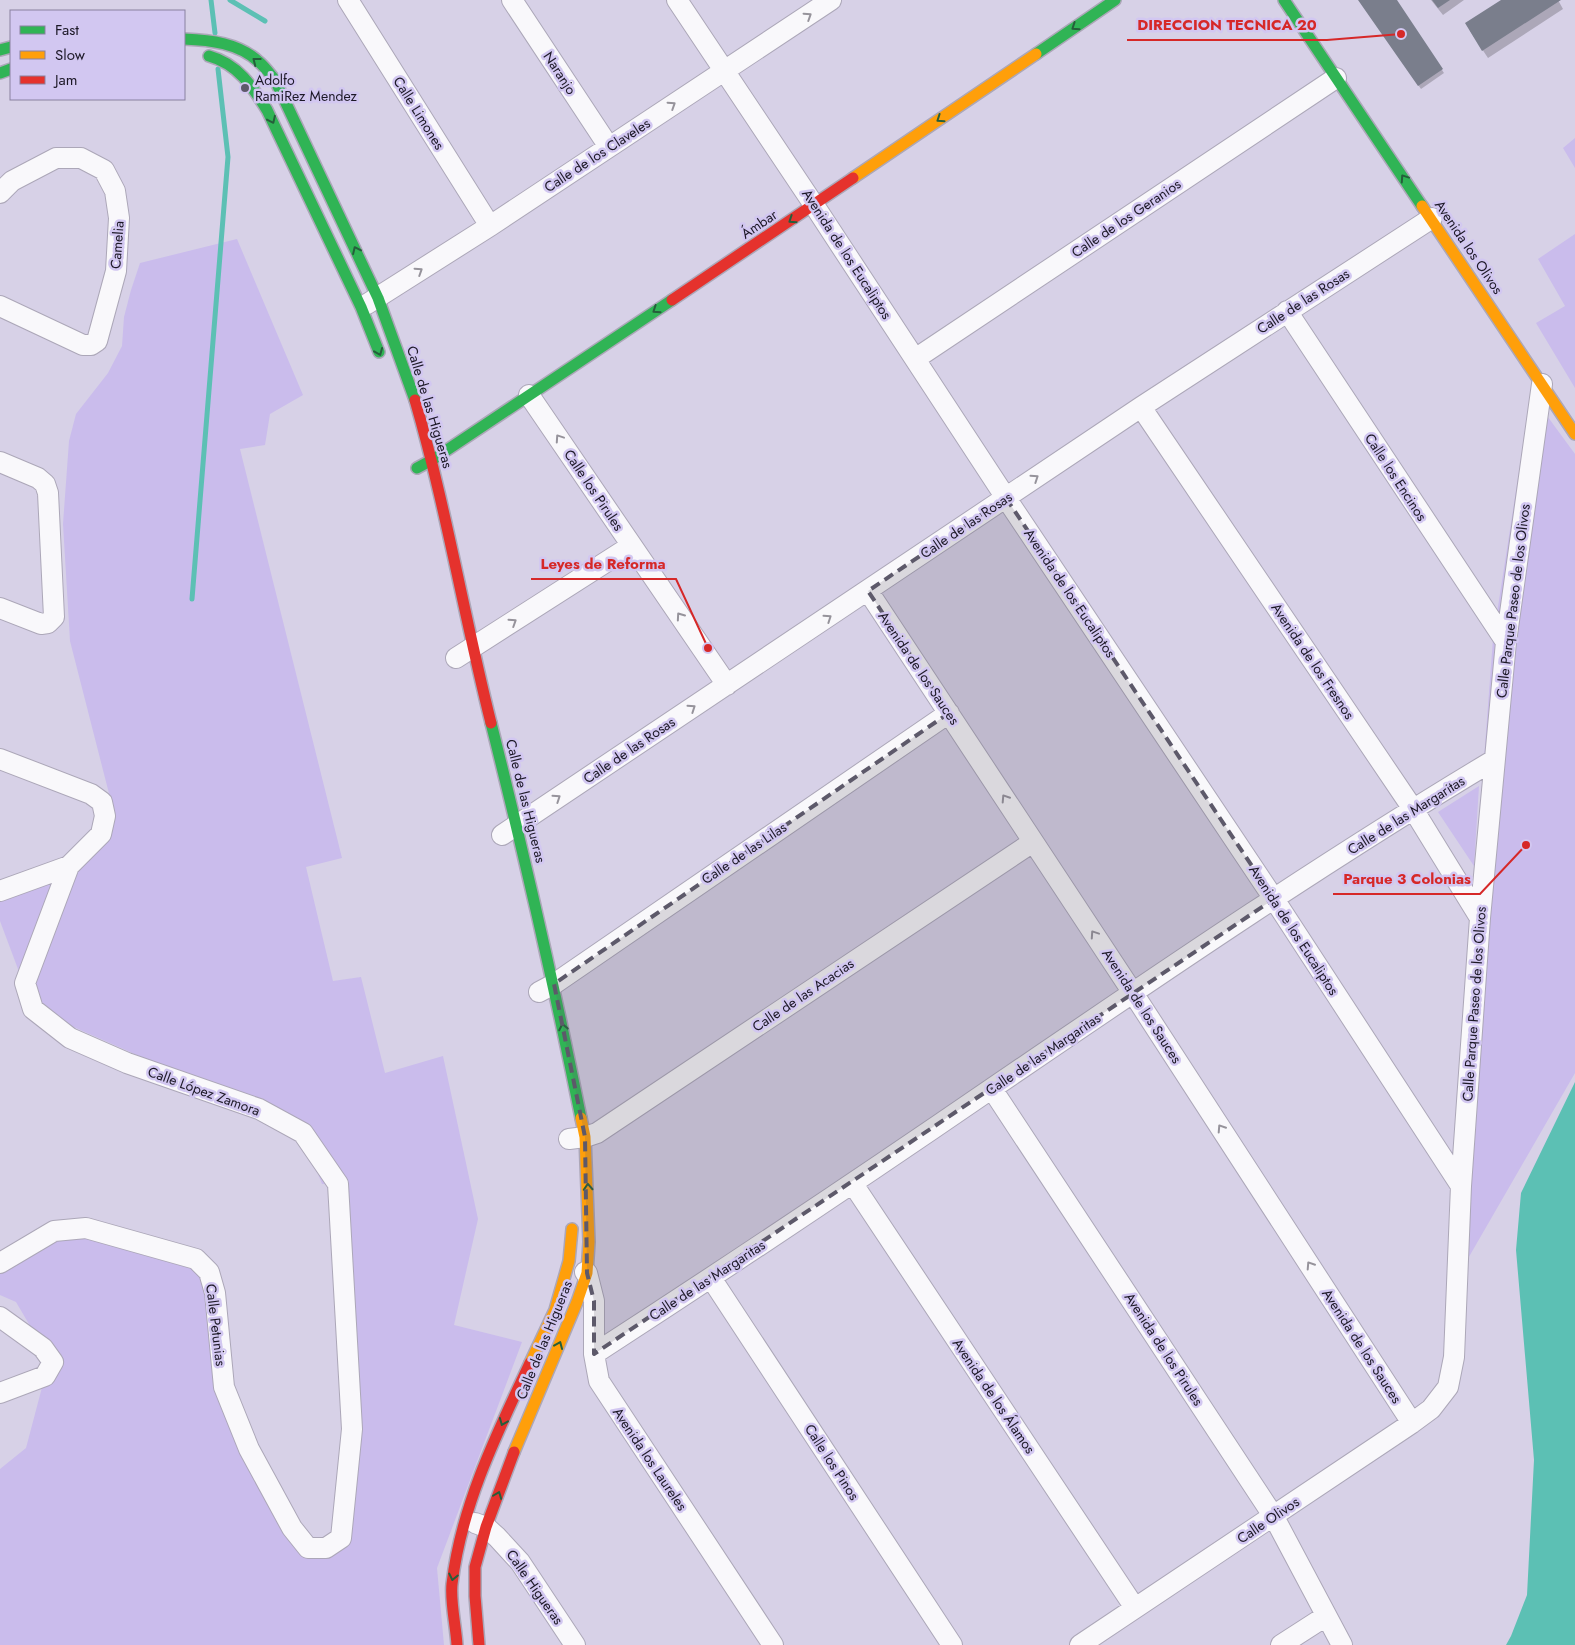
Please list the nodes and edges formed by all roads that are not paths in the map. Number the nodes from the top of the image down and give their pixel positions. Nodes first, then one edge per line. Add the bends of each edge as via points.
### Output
1 (348, 0) edge
2 (512, 0) edge
3 (677, 0) edge
4 (831, 0) edge
5 (1115, 0) edge
6 (1284, 0) edge
7 (185, 39) edge
8 (199, 55) dead end
9 (724, 71) junction
10 (1336, 78) junction
11 (609, 147) junction
12 (0, 193) edge
13 (814, 205) junction
14 (1432, 218) junction
15 (490, 226) junction
16 (370, 302) junction
17 (0, 306) edge
18 (1287, 311) junction
19 (915, 359) junction
20 (385, 367) dead end
21 (1542, 384) junction
22 (529, 395) junction
23 (1141, 408) junction
24 (1575, 434) edge
25 (432, 460) junction
26 (0, 462) edge
27 (417, 468) dead end
28 (1006, 498) junction
29 (631, 546) junction
30 (868, 591) junction
31 (0, 608) edge
32 (1506, 642) junction
33 (460, 655) junction
34 (727, 685) junction
35 (949, 714) junction
36 (0, 759) edge
37 (1494, 760) junction
38 (1413, 809) junction
39 (506, 833) junction
40 (1033, 842) junction
41 (69, 866) junction
42 (0, 891) edge
43 (1274, 899) junction
44 (1480, 918) junction
45 (542, 990) junction
46 (1133, 993) junction
47 (992, 1088) junction
48 (573, 1139) junction
49 (853, 1184) junction
50 (1461, 1186) junction
51 (573, 1219) dead end
52 (569, 1261) junction
53 (0, 1263) edge
54 (587, 1273) junction
55 (711, 1278) junction
56 (0, 1317) edge
57 (594, 1354) junction
58 (1448, 1387) joint
59 (0, 1393) edge
60 (1412, 1423) junction
61 (1274, 1517) junction
62 (465, 1520) junction
63 (486, 1527) junction
64 (342, 1538) joint
65 (1135, 1608) junction
66 (1326, 1616) junction
67 (457, 1645) edge
68 (479, 1645) edge
69 (575, 1645) edge
70 (774, 1645) edge
71 (952, 1645) edge
72 (1080, 1645) edge
73 (1281, 1645) edge
74 (1342, 1645) edge

1 - 15 street, Calle Limones
2 - 11 street, Naranjo
3 - 9 street, Avenida de los Eucaliptos
9 -> 4 street, Calle de los Claveles
5 -> 13 main road, Ámbar
6 - 10 main road, Avenida los Olivos
16 -> 7 main road, Calle de las Higueras via 275,80 259,61 236,47 211,40
8 -> 16 main road, Calle de las Higueras via 220,58 238,70 259,96
11 -> 9 street, Calle de los Claveles
9 - 13 street, Avenida de los Eucaliptos
14 -> 10 main road, Avenida los Olivos
10 - 19 street, Calle de los Geranios
11 - 15 street, Calle de los Claveles
12 - 17 street, Camelia via 12,182 56,158 81,158 104,170 115,191 120,218 116,271 97,340 91,345 83,345
13 - 19 street, Avenida de los Eucaliptos
13 -> 22 main road, Ámbar
14 - 18 street, Calle de las Rosas
14 - 21 main road, Avenida los Olivos
16 -> 15 street, Calle de los Claveles
16 -> 20 main road, Calle de las Higueras
16 - 25 main road, Calle de las Higueras via 409,381
18 - 23 street, Calle de las Rosas
18 - 32 street, Calle los Encinos
19 - 28 street, Avenida de los Eucaliptos
21 - 24 main road, Avenida los Olivos
21 - 32 street, Calle Parque Paseo de los Olivos
22 - 25 main road, Ámbar
29 -> 22 street, Calle los Pirules
28 -> 23 street, Calle de las Rosas
23 - 38 street, Avenida de los Fresnos
25 - 27 main road, Ámbar
25 - 33 main road, Calle de las Higueras
26 - 31 street via 45,484 54,616 48,623 41,624
28 - 30 street, Calle de las Rosas
28 - 43 street, Avenida de los Eucaliptos
33 -> 29 street
34 -> 29 street, Calle los Pirules
34 -> 30 street, Calle de las Rosas
30 - 35 street, Avenida de los Sauces
32 - 37 street, Calle Parque Paseo de los Olivos
33 - 39 main road, Calle de las Higueras
39 -> 34 street, Calle de las Rosas
40 -> 35 street, Avenida de los Sauces
35 - 45 street, Calle de las Lilas
36 - 41 street via 91,794 102,802 105,816 101,834
37 - 38 street, Calle de las Margaritas
37 - 44 street, Calle Parque Paseo de los Olivos
38 - 43 street, Calle de las Margaritas
38 - 44 street, Avenida de los Fresnos
39 - 45 main road, Calle de las Higueras
46 -> 40 street, Avenida de los Sauces
40 - 48 street, Calle de las Acacias via 597,1133
41 - 42 street
41 - 64 street, Calle López Zamora via 25,983 33,1009 70,1038 127,1063 260,1109 302,1133 338,1184 352,1429
43 - 46 street, Calle de las Margaritas
43 - 50 street, Avenida de los Eucaliptos
44 - 50 street, Calle Parque Paseo de los Olivos
48 -> 45 main road, Calle de las Higueras
46 - 47 street, Calle de las Margaritas
60 -> 46 street, Avenida de los Sauces
47 - 49 street, Calle de las Margaritas
47 - 61 street, Avenida de los Pirules
54 -> 48 main road, Calle de las Higueras via 589,1242
49 - 55 street, Calle de las Margaritas
49 - 65 street, Avenida de los Álamos
50 - 58 street, Calle Parque Paseo de los Olivos via 1454,1357
51 - 52 main road, Calle de las Higueras
52 - 54 street
52 -> 62 main road, Calle de las Higueras via 555,1310 507,1412
53 - 64 street, Calle Petunias via 54,1231 86,1228 196,1259 209,1272 215,1293 224,1386 249,1449 292,1528 308,1548 326,1548
54 - 57 street, Avenida los Laureles via 594,1301
63 -> 54 main road, Calle de las Higueras
55 - 57 street, Calle de las Margaritas
55 - 71 street, Calle los Pinos
56 - 59 street via 43,1348 52,1362 45,1376
57 - 70 street, Avenida los Laureles via 599,1381 606,1394
58 - 60 street, Calle Olivos via 1430,1409
60 - 61 street, Calle Olivos
61 - 65 street, Calle Olivos
61 - 66 street, Avenida de los Pirules
62 - 63 street, Calle Higueras
62 -> 67 main road, Calle de las Higueras via 452,1586
63 - 68 main road, Calle de las Higueras via 476,1567
63 - 69 street, Calle Higueras via 520,1562
65 - 72 street, Calle Olivos
66 - 73 street
66 - 74 street, Avenida de los Pirules

